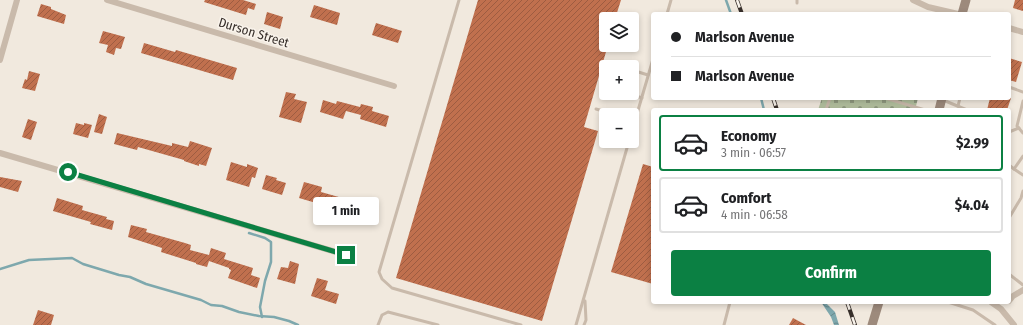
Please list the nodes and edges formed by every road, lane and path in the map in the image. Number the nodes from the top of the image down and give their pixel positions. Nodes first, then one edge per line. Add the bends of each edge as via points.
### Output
1 (17, 0) edge
2 (107, 0) edge
3 (459, 0) edge
4 (671, 0) edge
5 (913, 0) edge
6 (966, 0) edge
7 (667, 12) edge
8 (949, 12) edge
9 (963, 12) edge
10 (1011, 29) edge
11 (1023, 32) edge
12 (0, 60) edge
13 (651, 65) edge
14 (639, 72) edge
15 (648, 75) junction
16 (394, 86) dead end
17 (1011, 88) edge
18 (1023, 92) edge
19 (639, 97) edge
20 (642, 98) junction
21 (892, 100) edge
22 (944, 100) edge
23 (960, 100) edge
24 (1023, 101) edge
25 (958, 106) junction
26 (638, 108) edge
27 (918, 108) edge
28 (962, 108) edge
29 (596, 109) dead end
30 (599, 110) edge
31 (1019, 128) junction
32 (1011, 131) edge
33 (1023, 133) edge
34 (627, 148) edge
35 (0, 153) edge
36 (1023, 156) edge
37 (1011, 167) edge
38 (1014, 169) junction
39 (1023, 175) edge
40 (1023, 191) edge
41 (1011, 215) edge
42 (346, 255) dead end
43 (1011, 276) edge
44 (1023, 285) edge
45 (1023, 290) edge
46 (584, 298) junction
47 (1011, 298) edge
48 (729, 304) edge
49 (878, 304) edge
50 (954, 304) edge
51 (994, 304) edge
52 (1005, 304) edge
53 (1001, 309) junction
54 (873, 320) edge
55 (378, 325) edge
56 (438, 325) edge
57 (521, 325) edge
58 (576, 325) edge
59 (584, 325) edge
60 (724, 325) edge
61 (995, 325) edge
62 (1014, 325) edge

1 - 12 street
2 - 16 street, Durson Street
3 - 57 lane via 379,272 382,279 392,288
4 - 7 lane
5 - 8 street
6 - 9 main road
10 - 11 street
13 - 15 lane
14 - 15 lane
15 - 20 lane
17 - 18 lane
19 - 20 lane
20 - 26 lane
21 - 27 lane
22 - 25 lane
23 - 25 lane
24 - 31 lane via 1017,126
25 - 28 lane
29 - 30 lane
31 - 32 lane
31 - 33 lane
34 - 46 lane
35 - 42 street
36 - 38 lane
37 - 38 lane
38 - 39 lane
40 - 41 lane
43 - 44 lane
45 - 47 street
46 - 58 lane
46 - 59 lane
48 - 60 lane
49 - 54 main road
50 - 61 lane via 973,310
51 - 53 street
52 - 53 street
53 - 62 street
55 - 56 lane via 382,315 388,312

